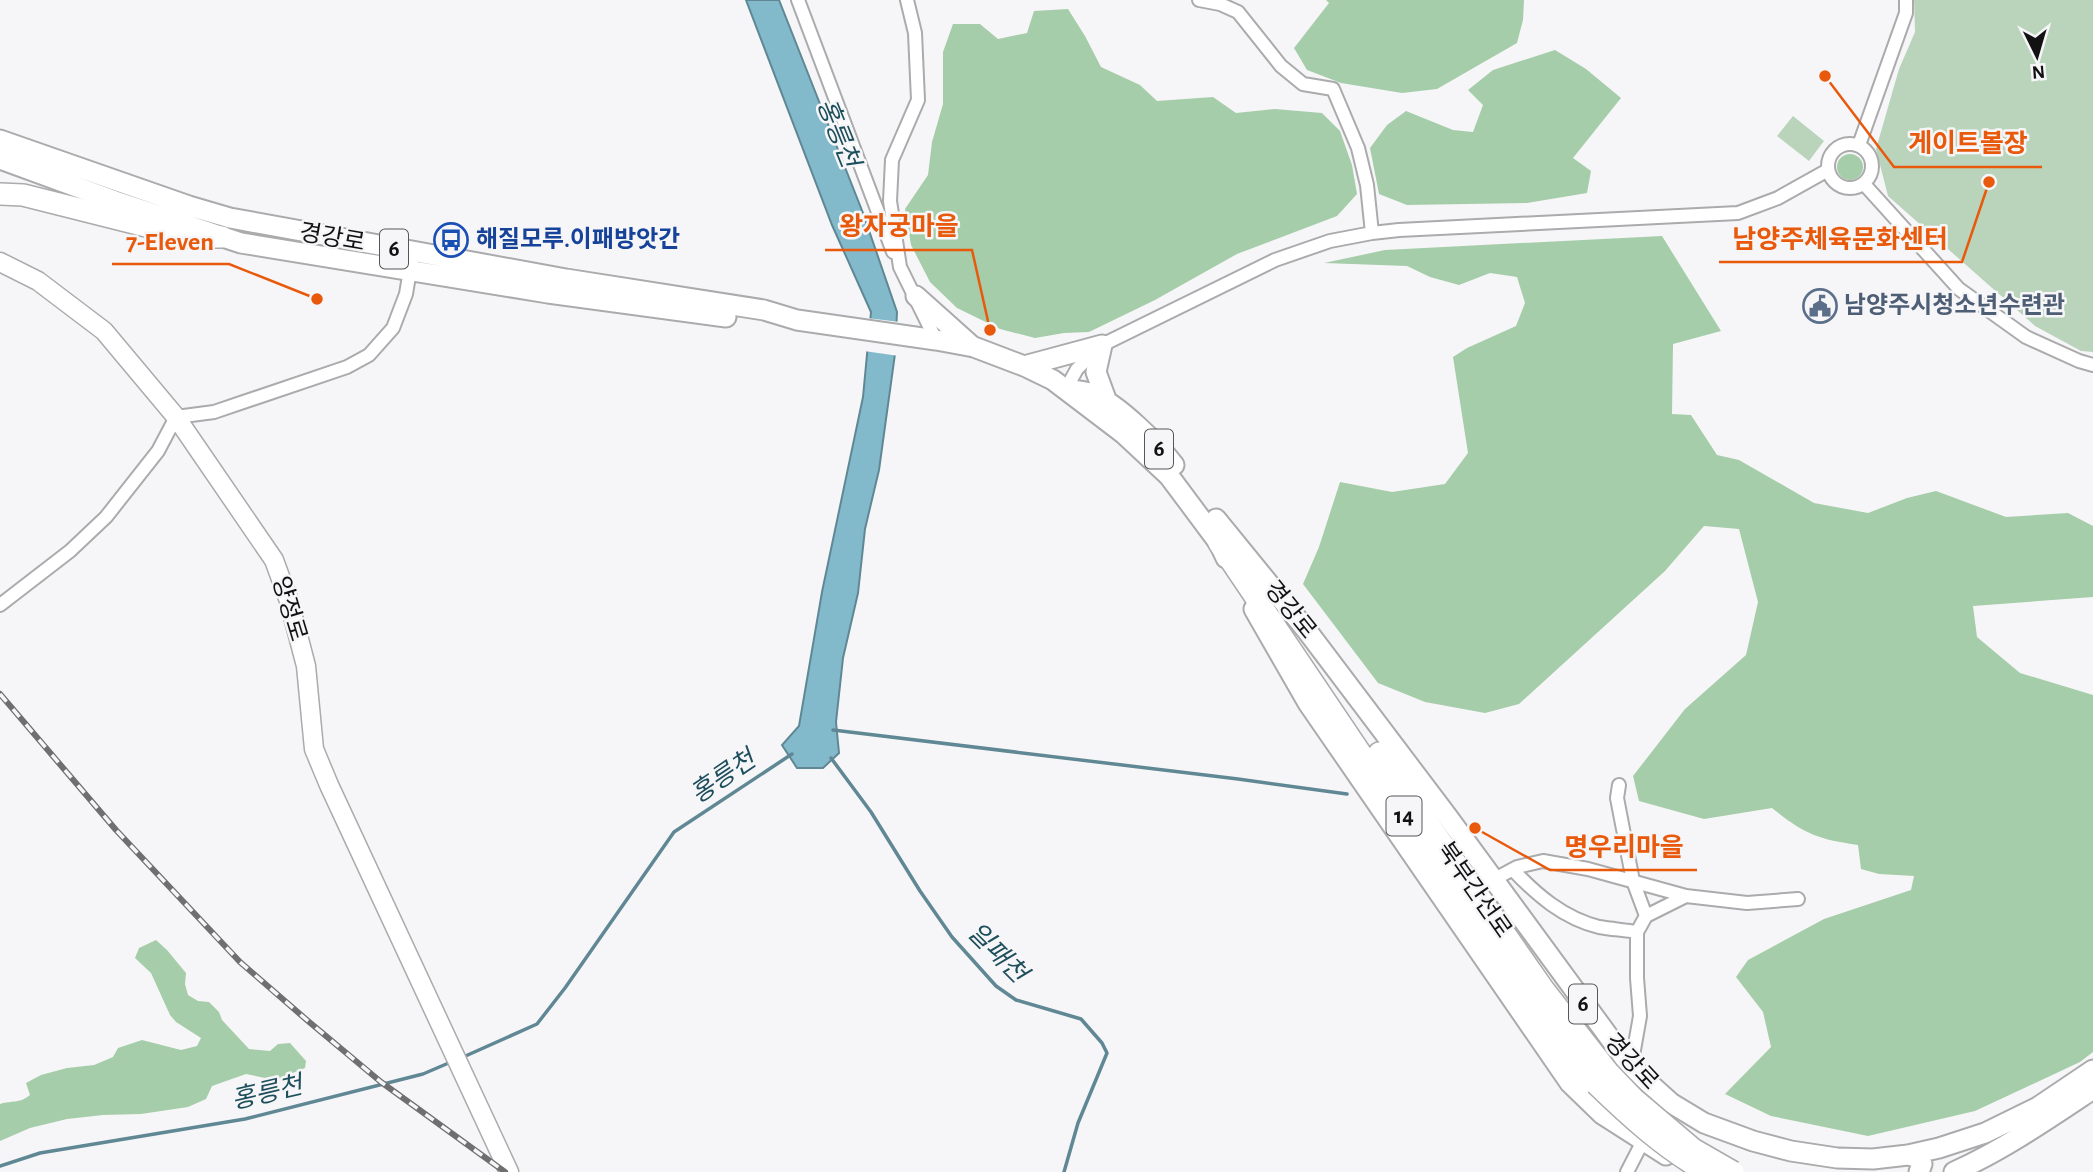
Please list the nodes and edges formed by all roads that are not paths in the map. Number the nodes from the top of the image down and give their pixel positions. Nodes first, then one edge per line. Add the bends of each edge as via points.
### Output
1 (799, 0) edge
2 (907, 0) edge
3 (1199, 0) edge
4 (1906, 0) edge
5 (0, 140) edge
6 (1859, 145) junction
7 (0, 159) edge
8 (1828, 170) junction
9 (1864, 184) junction
10 (0, 194) edge
11 (1372, 233) junction
12 (222, 237) junction
13 (0, 262) edge
14 (412, 262) junction
15 (900, 267) junction
16 (916, 296) junction
17 (936, 340) junction
18 (1102, 345) junction
19 (974, 347) junction
20 (2093, 365) edge
21 (1024, 366) junction
22 (1066, 389) junction
23 (1107, 402) junction
24 (176, 417) junction
25 (1224, 540) junction
26 (0, 605) edge
27 (1619, 785) dead end
28 (1513, 870) junction
29 (1493, 880) junction
30 (1633, 881) junction
31 (1686, 896) junction
32 (1798, 899) dead end
33 (1646, 916) junction
34 (1637, 932) junction
35 (1631, 1067) junction
36 (2093, 1070) edge
37 (1602, 1078) junction
38 (2093, 1089) edge
39 (1602, 1114) junction
40 (1643, 1141) junction
41 (1908, 1155) junction
42 (1837, 1158) junction
43 (1696, 1170) edge
44 (509, 1172) edge
45 (1627, 1172) edge
46 (1733, 1172) edge
47 (1811, 1172) edge
48 (1919, 1172) edge
49 (1954, 1172) edge

1 - 15 street
2 - 15 street via 915,33 918,100 892,160 889,189
3 - 11 street via 1238,12 1281,66 1303,84 1333,89 1358,148
4 - 6 street via 1906,13
5 - 14 main road, 경강로 / 6 via 189,206
6 - 8 street via 1848,143 1835,149
6 - 9 street via 1873,164
7 - 12 main road, 경강로 / 6
8 - 9 street via 1841,187
8 - 11 street via 1738,213
9 - 20 street via 1959,289 2026,337
10 - 12 highway via 23,195 190,237
11 - 18 street via 1330,241 1275,260
12 - 14 main road, 경강로 / 6
13 - 24 main road, 양정로 via 38,281 104,331
14 - 17 main road, 경강로 / 6 via 566,279
14 - 24 street via 393,328 369,355 347,367 214,412
15 - 16 street
16 - 17 street
16 - 19 main road
17 - 19 main road, 경강로 / 6
18 - 21 main road
18 - 22 street via 1077,369
18 - 23 main road via 1096,372
19 - 21 main road, 경강로 / 6
21 - 22 main road, 경강로 / 6
22 - 23 main road, 경강로 / 6 via 1092,393
22 - 25 main road, 경강로 / 6 via 1168,476
23 - 25 main road, 경강로 / 6 via 1170,459
24 - 26 street via 158,451 106,517
24 - 44 main road, 양정로 via 274,560 306,666 314,749
25 - 29 main road, 경강로 / 6 via 1308,632
25 - 37 highway, 북부간선로 / 14 via 1419,840 1540,1014
25 - 39 main road, 경강로 / 6 via 1272,643 1308,703 1570,1083
27 - 30 street via 1617,798
28 - 29 street
28 - 30 street via 1543,861
28 - 34 street via 1564,913 1598,926
29 - 35 main road, 경강로 / 6
30 - 31 street
30 - 33 street
31 - 32 street via 1747,903
31 - 33 street
33 - 34 street
34 - 35 street via 1640,1016
35 - 39 main road
35 - 42 main road, 경강로 / 6 via 1671,1103 1703,1122 1753,1141
36 - 41 main road, 경강로 / 6 via 2038,1107 1985,1133
37 - 43 highway, 북부간선로 / 14, bridge via 1620,1108
37 - 46 highway, 북부간선로 / 14, bridge via 1693,1149
38 - 49 main road
39 - 40 main road, 경강로 / 6
40 - 43 main road, 경강로 / 6
40 - 45 street
41 - 42 main road, 경강로 / 6
41 - 48 main road via 1920,1158
42 - 47 main road via 1822,1161

